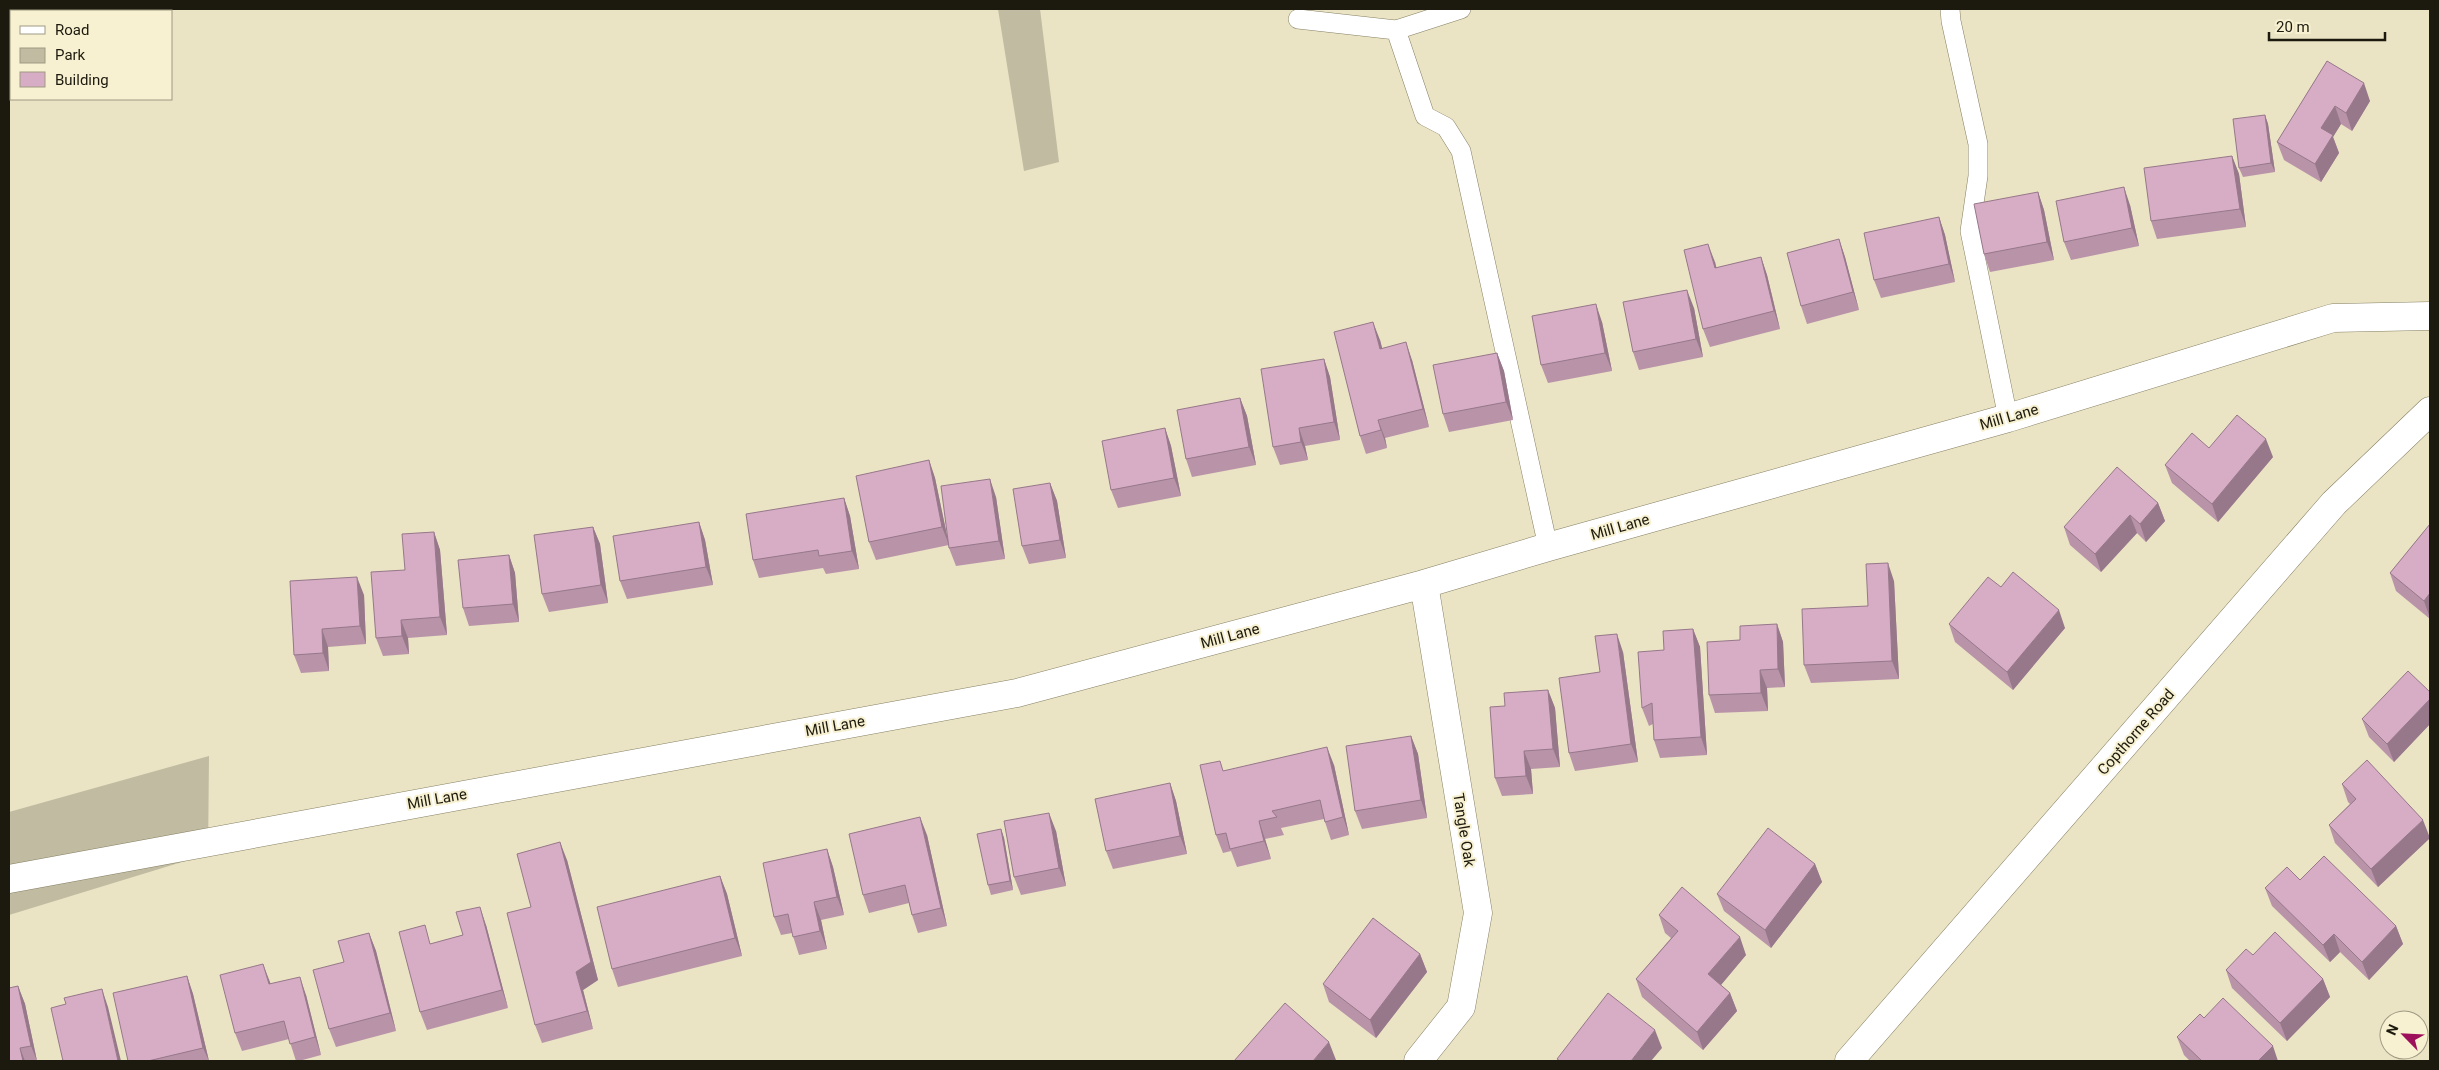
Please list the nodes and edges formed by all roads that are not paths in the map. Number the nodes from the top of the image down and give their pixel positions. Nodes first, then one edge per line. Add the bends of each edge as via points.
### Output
1 (1461, 9) edge
2 (1950, 9) edge
3 (1298, 19) dead end
4 (1396, 30) junction
5 (2430, 316) edge
6 (2430, 411) edge
7 (2008, 418) junction
8 (1548, 547) junction
9 (1424, 584) junction
10 (9, 879) edge
11 (1418, 1061) edge
12 (1849, 1061) edge

1 - 4 lane
2 - 7 lane via 1978,144 1978,176 1970,231
3 - 4 lane
4 - 8 lane via 1425,116 1446,127 1461,151
5 - 7 main road, Mill Lane via 2332,318
6 - 12 main road, Copthorne Road via 2334,503
7 - 8 main road, Mill Lane
8 - 9 main road, Mill Lane
9 - 10 main road, Mill Lane via 1017,693
9 - 11 main road, Tangle Oak via 1478,913 1461,1007

